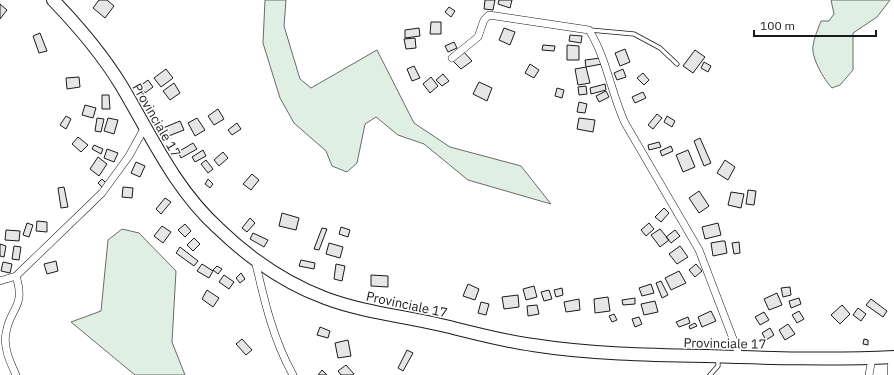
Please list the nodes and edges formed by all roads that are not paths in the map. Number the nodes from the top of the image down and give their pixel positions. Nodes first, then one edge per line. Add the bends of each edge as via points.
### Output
1 (53, 0) edge
2 (589, 30) junction
3 (452, 58) dead end
4 (677, 64) dead end
5 (145, 127) junction
6 (255, 260) junction
7 (16, 276) junction
8 (0, 281) edge
9 (718, 357) junction
10 (740, 357) junction
11 (893, 357) edge
12 (872, 358) junction
13 (16, 375) edge
14 (293, 375) edge
15 (710, 375) edge
16 (869, 375) edge
17 (891, 375) edge

1 - 5 main road, Provinciale 17 via 78,25 100,54
2 - 3 street via 489,15 484,20 478,37
2 - 4 lane via 634,34 660,48
2 - 10 street via 597,42 625,123 699,250
5 - 6 main road, Provinciale 17 via 170,172 186,193 217,228
5 - 7 street via 129,156 102,193
6 - 9 main road, Provinciale 17 via 295,284 326,298 379,313 439,324 497,339 565,350
6 - 14 street via 272,329
7 - 8 street
7 - 13 street via 20,299 5,333 6,347
9 - 10 main road, Provinciale 17
9 - 15 lane via 718,366
10 - 12 main road, Provinciale 17
11 - 12 main road, Provinciale 17
11 - 17 street
12 - 16 street

